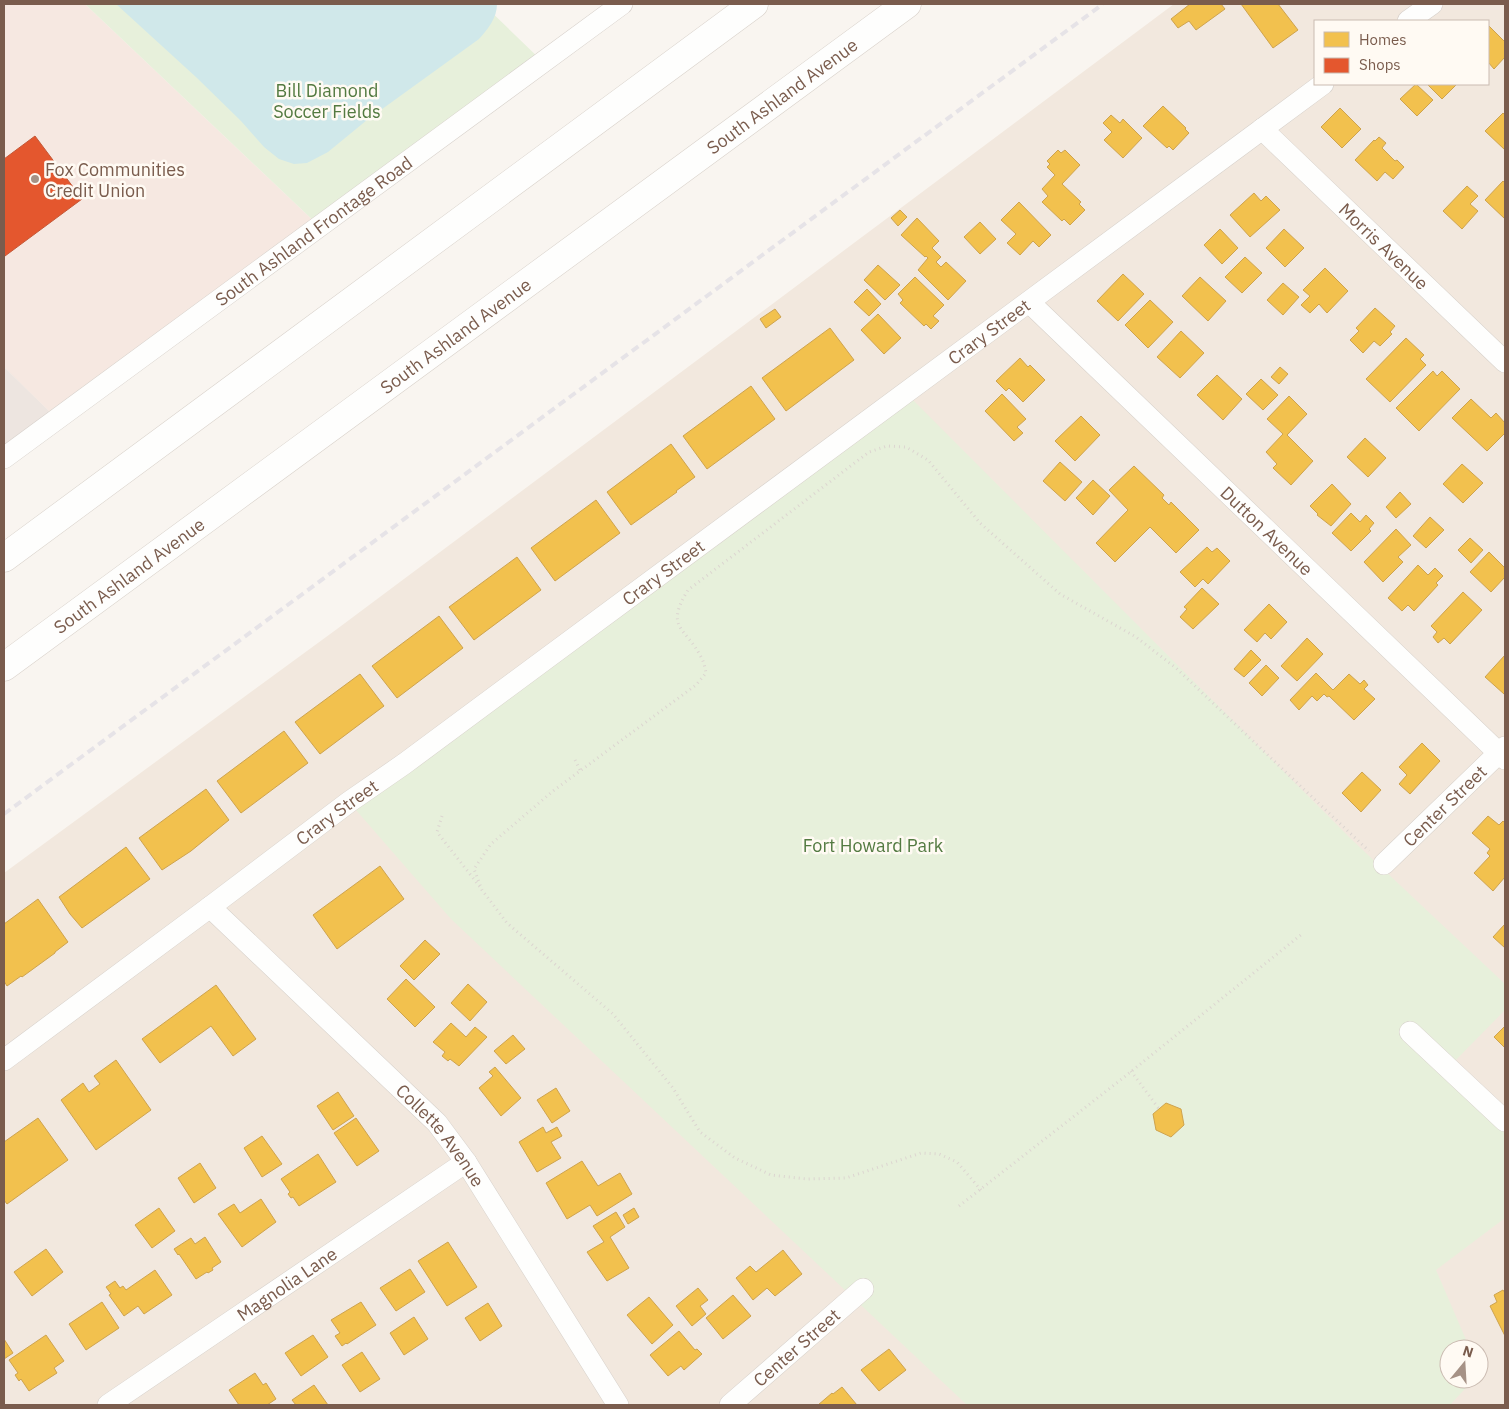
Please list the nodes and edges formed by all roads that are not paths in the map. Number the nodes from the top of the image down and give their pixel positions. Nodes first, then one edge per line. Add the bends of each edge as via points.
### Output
1 (622, 4) edge
2 (754, 4) edge
3 (907, 4) edge
4 (1432, 4) edge
5 (1409, 20) edge
6 (1322, 85) edge
7 (1262, 129) junction
8 (1029, 302) junction
9 (1505, 362) edge
10 (4, 458) edge
11 (4, 558) edge
12 (4, 667) edge
13 (1503, 753) edge
14 (1384, 864) road end
15 (210, 907) junction
16 (1410, 1032) dead end
17 (4, 1060) edge
18 (1505, 1121) edge
19 (466, 1162) junction
20 (863, 1289) dead end
21 (108, 1405) edge
22 (618, 1405) edge
23 (730, 1405) edge

1 - 10 street, South Ashland Frontage Road
2 - 11 main road
3 - 12 main road, South Ashland Avenue
4 - 5 street
6 - 7 street, Crary Street
7 - 8 street, Crary Street
7 - 9 street, Morris Avenue
8 - 13 street, Dutton Avenue
8 - 15 street, Crary Street
13 - 14 street, Center Street
15 - 17 street, Crary Street
15 - 19 street, Collette Avenue via 436,1123
16 - 18 street
19 - 21 street, Magnolia Lane
19 - 22 street, Collette Avenue
20 - 23 street, Center Street

